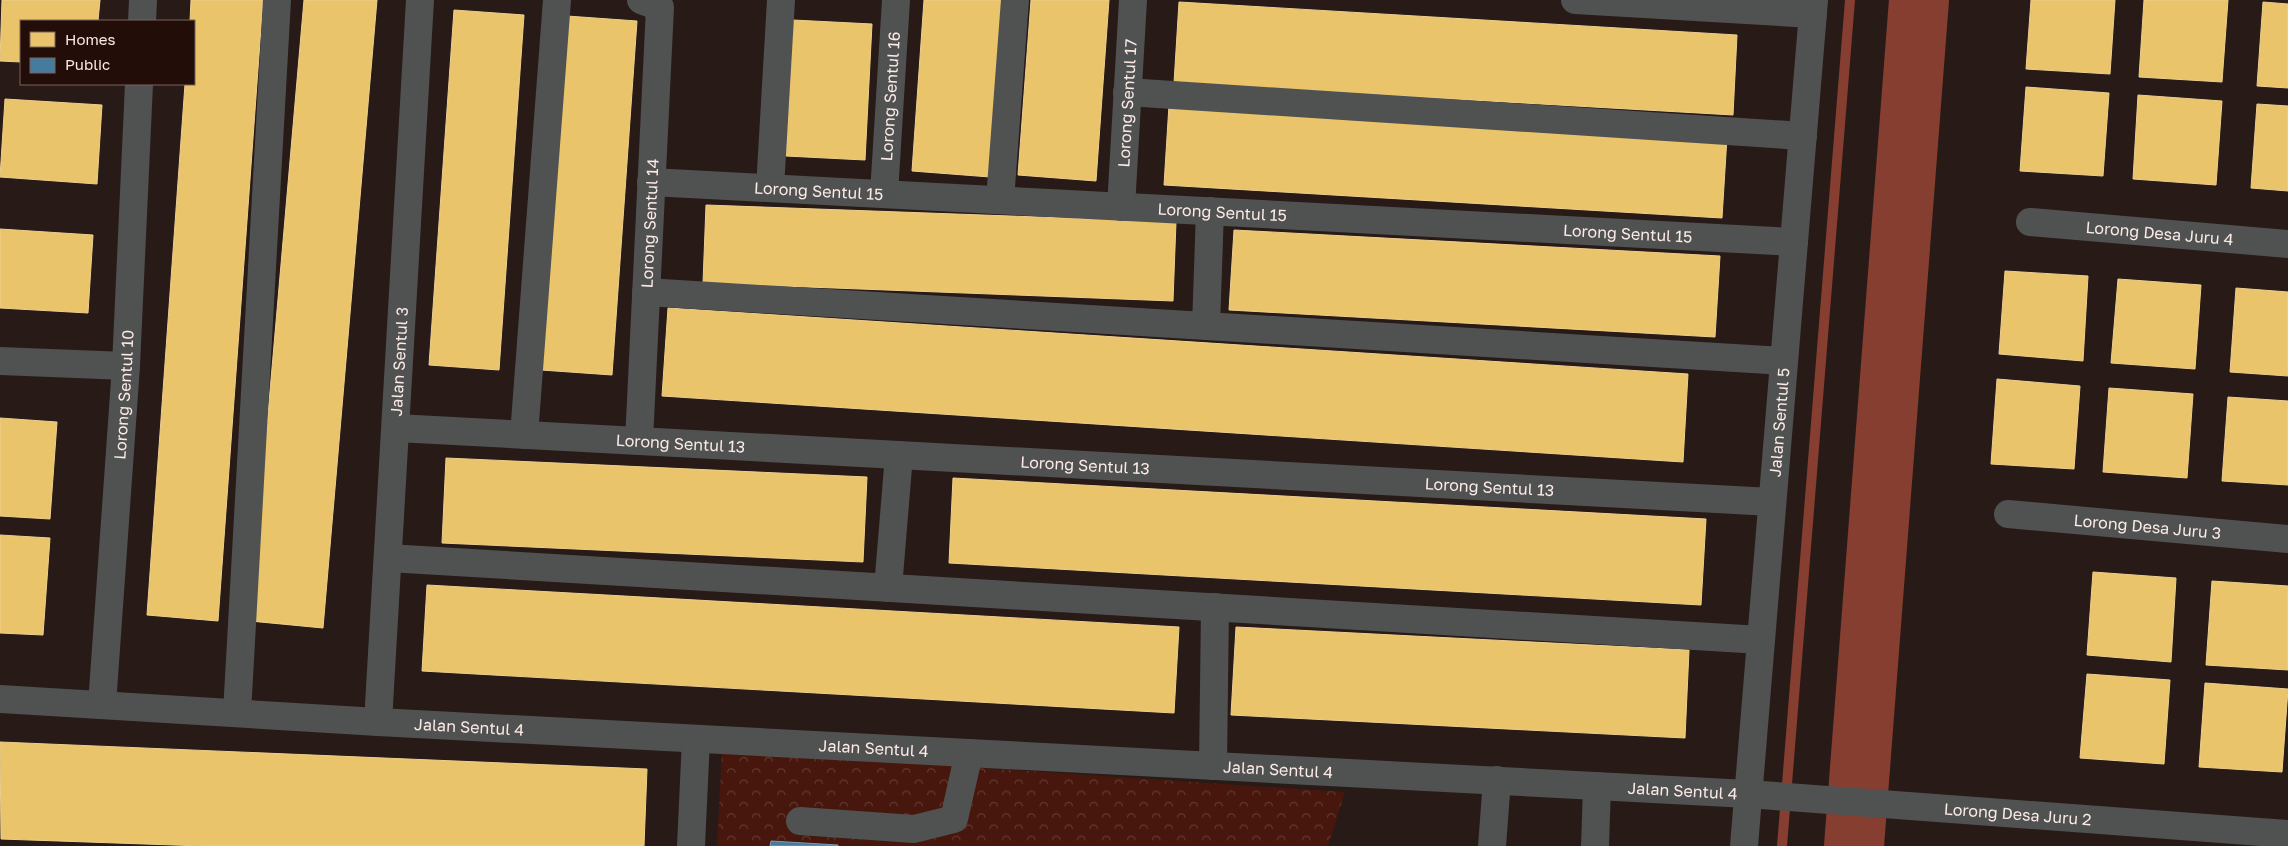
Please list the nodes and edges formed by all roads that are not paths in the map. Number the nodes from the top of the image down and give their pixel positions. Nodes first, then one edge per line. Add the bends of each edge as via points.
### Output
1 (142, 0) edge
2 (277, 0) edge
3 (420, 0) edge
4 (557, 0) edge
5 (781, 0) edge
6 (896, 0) edge
7 (1015, 0) edge
8 (1133, 0) edge
9 (1575, 0) edge
10 (650, 3) edge
11 (1814, 7) edge
12 (142, 20) edge
13 (139, 85) edge
14 (1127, 92) junction
15 (1803, 136) junction
16 (651, 182) junction
17 (770, 188) junction
18 (884, 194) junction
19 (1000, 200) junction
20 (1121, 207) junction
21 (1210, 211) junction
22 (2030, 222) dead end
23 (1794, 242) junction
24 (2288, 244) edge
25 (646, 292) junction
26 (1206, 326) junction
27 (0, 361) edge
28 (1784, 361) junction
29 (126, 366) junction
30 (397, 428) junction
31 (524, 435) junction
32 (639, 441) junction
33 (899, 455) junction
34 (1772, 502) junction
35 (2008, 514) dead end
36 (2288, 539) edge
37 (388, 558) junction
38 (888, 588) junction
39 (1215, 608) junction
40 (1761, 640) junction
41 (0, 699) edge
42 (102, 705) junction
43 (237, 712) junction
44 (378, 722) junction
45 (696, 739) junction
46 (969, 753) junction
47 (1213, 766) junction
48 (1497, 780) junction
49 (1597, 786) junction
50 (1759, 795) junction
51 (800, 821) dead end
52 (2288, 834) edge
53 (691, 846) edge
54 (1492, 846) edge
55 (1595, 846) edge
56 (1744, 846) edge

1 - 12 street
2 - 43 street
3 - 30 street, Jalan Sentul 3
4 - 31 street
5 - 17 street
6 - 18 street, Lorong Sentul 16
7 - 19 street
8 - 14 street, Lorong Sentul 17
9 - 11 street
10 - 16 street, Lorong Sentul 14
11 - 15 street, Jalan Sentul 5
13 - 29 street, Lorong Sentul 10
14 - 15 street
14 - 20 street, Lorong Sentul 17
15 - 23 street, Jalan Sentul 5
16 - 17 street, Lorong Sentul 15
16 - 25 street, Lorong Sentul 14
17 - 18 street, Lorong Sentul 15
18 - 19 street, Lorong Sentul 15
19 - 20 street, Lorong Sentul 15
20 - 21 street, Lorong Sentul 15
21 - 23 street, Lorong Sentul 15
21 - 26 street
22 - 24 street, Lorong Desa Juru 4
23 - 28 street, Jalan Sentul 5
25 - 26 street
25 - 32 street, Lorong Sentul 14
26 - 28 street
27 - 29 street
28 - 34 street, Jalan Sentul 5
29 - 42 street, Lorong Sentul 10
30 - 31 street, Lorong Sentul 13
30 - 37 street, Jalan Sentul 3
31 - 32 street, Lorong Sentul 13
32 - 33 street, Lorong Sentul 13
33 - 34 street, Lorong Sentul 13
33 - 38 street
34 - 40 street, Jalan Sentul 5
35 - 36 street, Lorong Desa Juru 3
37 - 38 street
37 - 44 street, Jalan Sentul 3
38 - 39 street
39 - 40 street
39 - 47 street
40 - 50 street, Jalan Sentul 5
41 - 42 street, Jalan Sentul 4
42 - 43 street, Jalan Sentul 4
43 - 44 street, Jalan Sentul 4
44 - 45 street, Jalan Sentul 4
45 - 46 street, Jalan Sentul 4
45 - 53 street
46 - 47 street, Jalan Sentul 4
46 - 51 street via 954,819 914,829
47 - 48 street, Jalan Sentul 4
48 - 49 street, Jalan Sentul 4
48 - 54 street
49 - 50 street, Jalan Sentul 4
49 - 55 street
50 - 52 street, Lorong Desa Juru 2
50 - 56 street, Jalan Sentul 5

